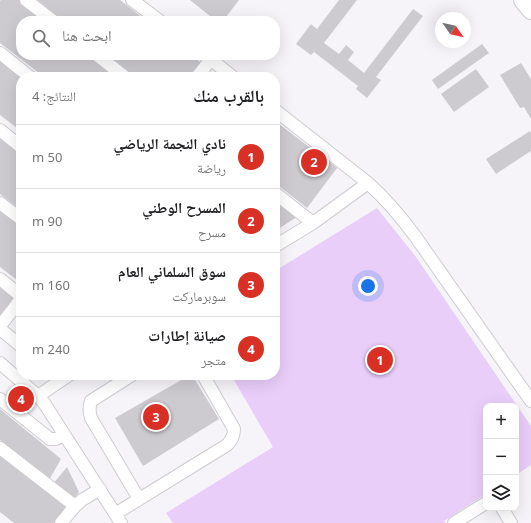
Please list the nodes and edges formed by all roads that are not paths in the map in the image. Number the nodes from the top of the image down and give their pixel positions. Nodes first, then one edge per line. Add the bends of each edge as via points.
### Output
1 (26, 0) edge
2 (132, 0) edge
3 (522, 0) edge
4 (531, 10) edge
5 (47, 16) edge
6 (153, 16) edge
7 (0, 53) edge
8 (103, 60) edge
9 (206, 60) edge
10 (212, 60) edge
11 (24, 72) edge
12 (119, 72) edge
13 (200, 72) edge
14 (227, 72) edge
15 (280, 114) edge
16 (0, 130) edge
17 (16, 143) edge
18 (368, 183) junction
19 (280, 198) edge
20 (0, 203) edge
21 (16, 215) edge
22 (312, 223) junction
23 (280, 243) edge
24 (0, 279) edge
25 (16, 293) edge
26 (16, 304) edge
27 (0, 326) edge
28 (0, 329) edge
29 (16, 342) edge
30 (0, 363) edge
31 (16, 377) edge
32 (20, 380) edge
33 (58, 380) edge
34 (124, 380) edge
35 (206, 380) edge
36 (38, 396) junction
37 (0, 399) edge
38 (531, 401) edge
39 (64, 435) junction
40 (0, 448) edge
41 (100, 489) junction
42 (139, 500) junction
43 (483, 505) edge
44 (74, 506) junction
45 (504, 511) edge
46 (118, 519) edge
47 (61, 523) edge
48 (454, 523) edge
49 (512, 523) edge

1 - 5 street
2 - 6 street
3 - 4 highway
7 - 11 street
8 - 12 street
9 - 13 street
10 - 14 street
15 - 18 street
16 - 17 street
18 - 22 street
18 - 38 street via 407,225
19 - 22 street
20 - 21 street
22 - 23 street
24 - 25 street
26 - 27 street
28 - 29 street
30 - 31 street
32 - 36 street
33 - 36 street
34 - 42 street via 91,401 89,413
35 - 42 street via 234,428 232,440
36 - 39 street
37 - 39 street via 50,439
39 - 41 street
40 - 44 street
41 - 44 street
41 - 46 street
42 - 46 street
43 - 48 street
44 - 47 street
45 - 49 street

